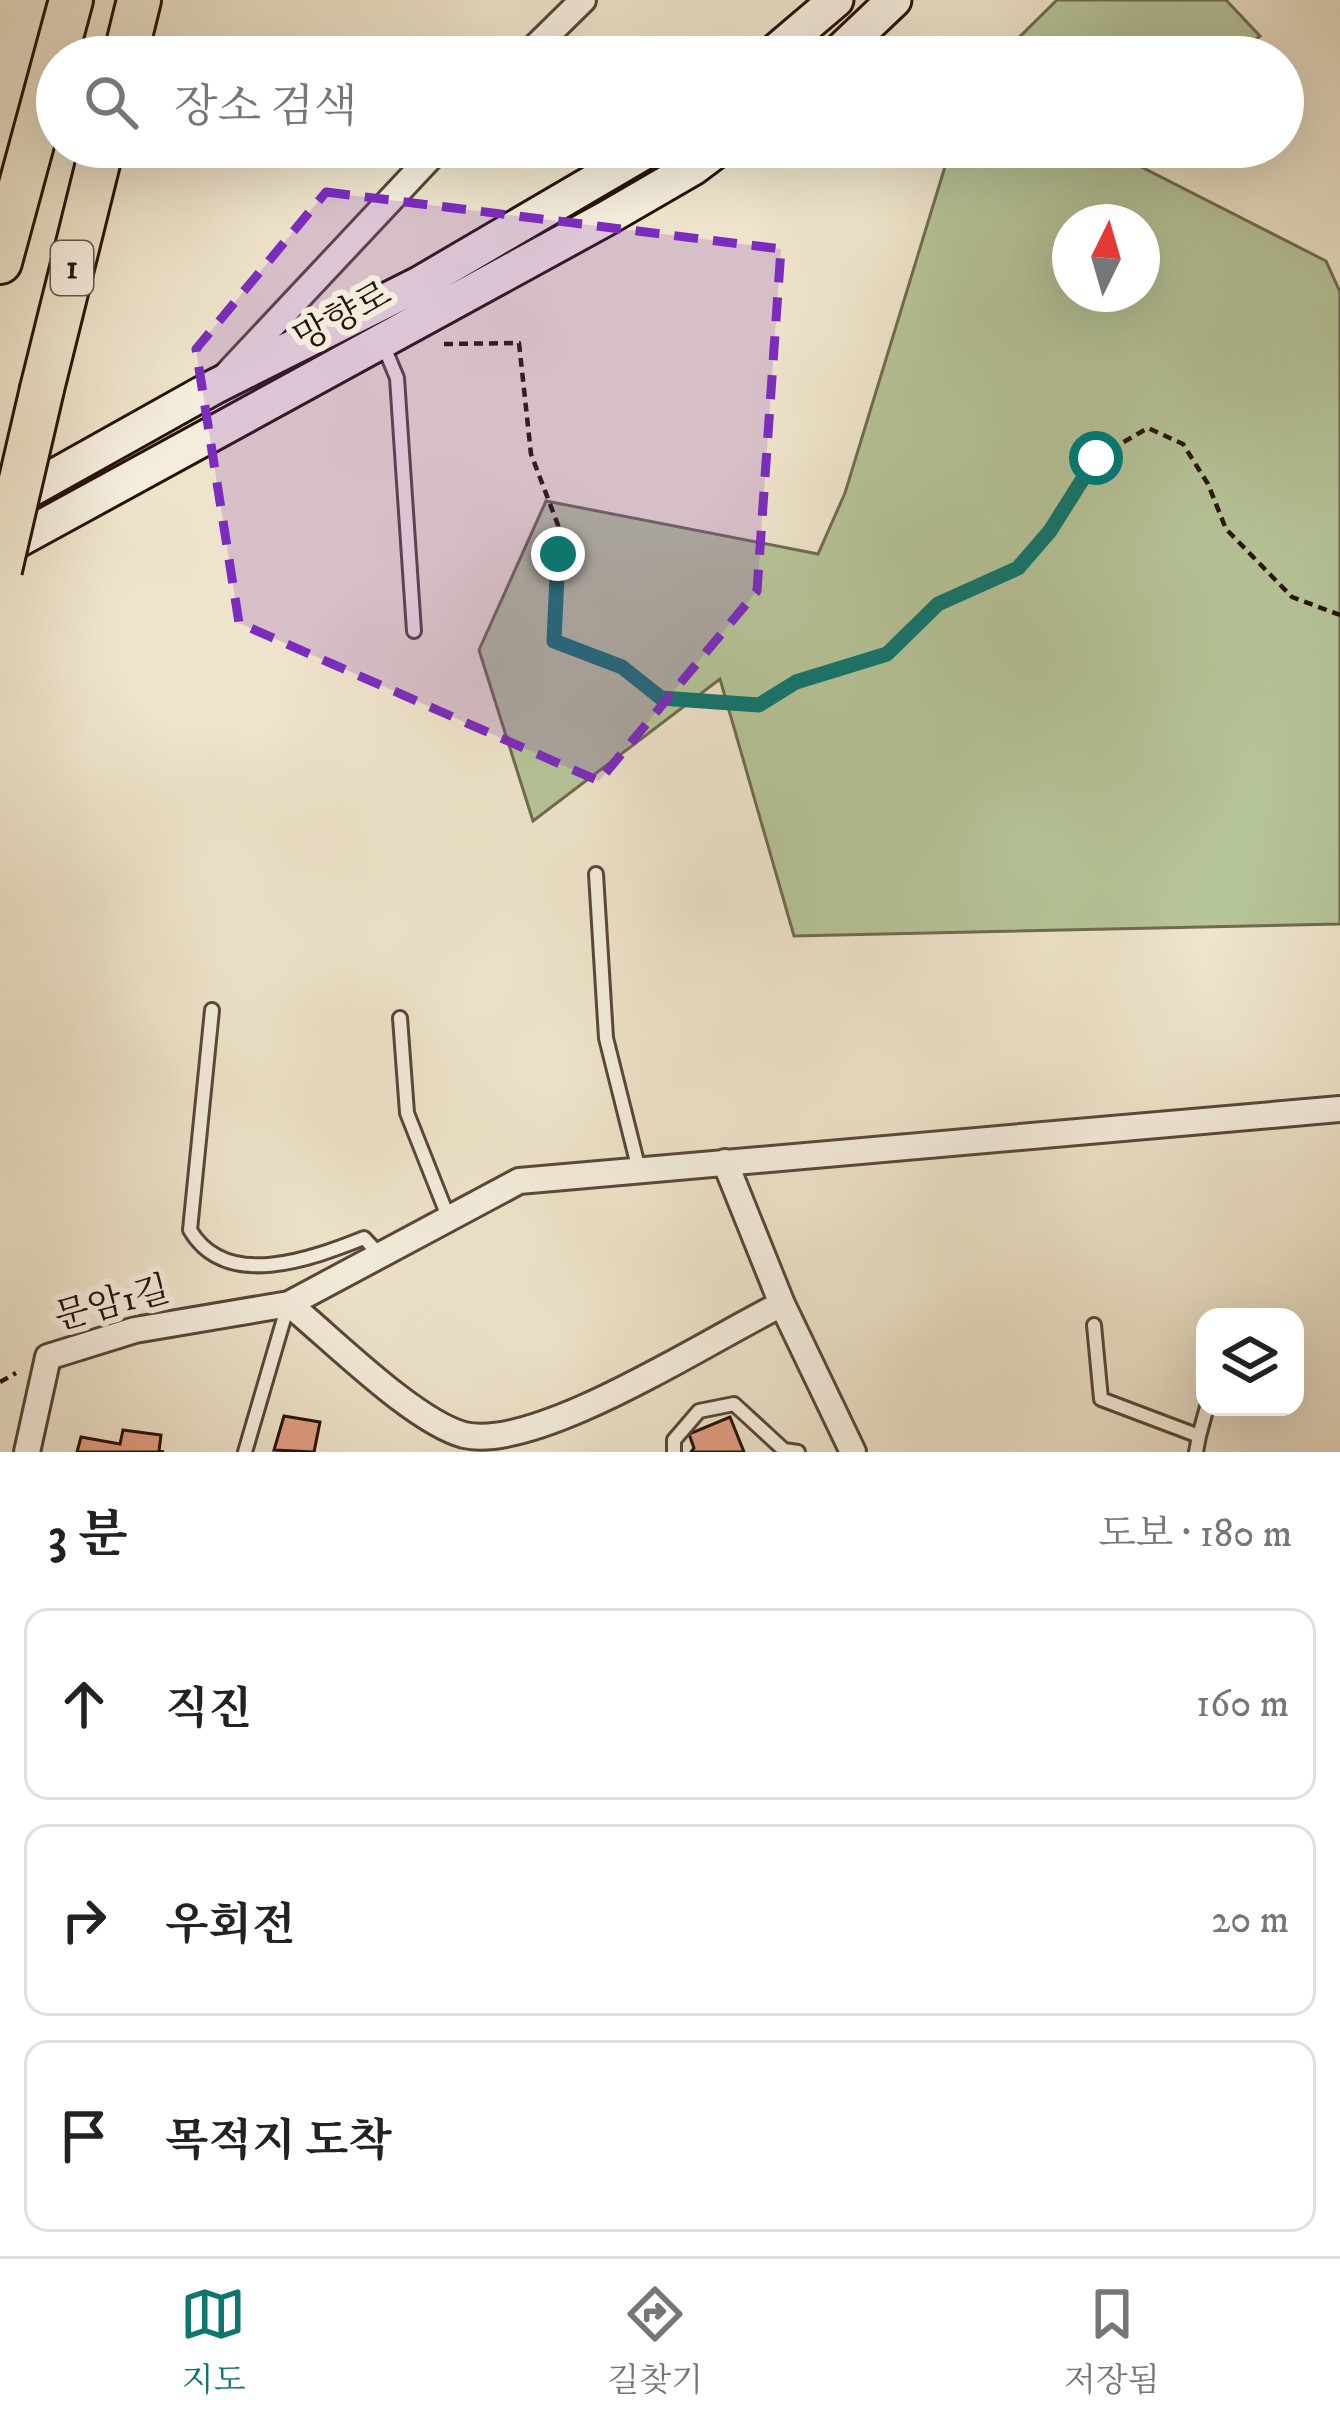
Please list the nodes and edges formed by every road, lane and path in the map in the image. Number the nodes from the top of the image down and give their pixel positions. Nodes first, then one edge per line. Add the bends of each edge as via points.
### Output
1 (71, 0) edge
2 (140, 0) edge
3 (583, 0) edge
4 (836, 0) edge
5 (894, 0) edge
6 (61, 36) edge
7 (130, 36) edge
8 (546, 36) edge
9 (794, 36) edge
10 (857, 36) edge
11 (36, 129) edge
12 (97, 168) edge
13 (420, 168) edge
14 (617, 168) edge
15 (693, 168) edge
16 (0, 262) edge
17 (381, 340) junction
18 (436, 344) dead end
19 (214, 388) junction
20 (0, 507) edge
21 (0, 550) edge
22 (0, 570) edge
23 (1340, 615) edge
24 (414, 631) dead end
25 (596, 874) dead end
26 (212, 1010) dead end
27 (400, 1018) dead end
28 (1340, 1109) edge
29 (725, 1162) junction
30 (639, 1170) junction
31 (448, 1219) junction
32 (379, 1256) junction
33 (289, 1304) junction
34 (782, 1304) junction
35 (1094, 1325) dead end
36 (1205, 1416) edge
37 (1199, 1436) junction
38 (27, 1452) edge
39 (245, 1452) edge
40 (674, 1452) edge
41 (798, 1452) edge
42 (853, 1452) edge
43 (1196, 1452) edge

1 - 6 highway, 1
2 - 7 highway
3 - 8 street
4 - 9 main road
5 - 10 main road
11 - 16 highway, 1
12 - 22 highway, 1, bridge
13 - 19 street
14 - 19 main road, 망향로 via 419,284
15 - 17 main road, 망향로
17 - 21 main road, 망향로
17 - 24 lane via 397,378
18 - 23 path via 519,343 531,454 558,525 554,641 622,667 661,698 759,705 796,682 887,654 938,604 1018,568 1096,458 1148,428 1183,444 1226,530 1292,597
19 - 20 main road, 망향로
25 - 30 lane via 606,1038
26 - 32 lane via 190,1230 202,1250 229,1263 298,1264 364,1238
27 - 31 lane via 406,1113
28 - 29 street
29 - 30 street
29 - 34 street
30 - 31 street via 519,1181
31 - 32 street
32 - 33 street
33 - 34 street via 421,1412 466,1436 495,1437 570,1417
33 - 38 street, 문암1길 via 134,1330 48,1357
33 - 39 lane
34 - 42 street
35 - 37 lane via 1101,1400
36 - 37 lane
37 - 43 lane
40 - 41 lane via 674,1440 699,1412 734,1404 784,1450

